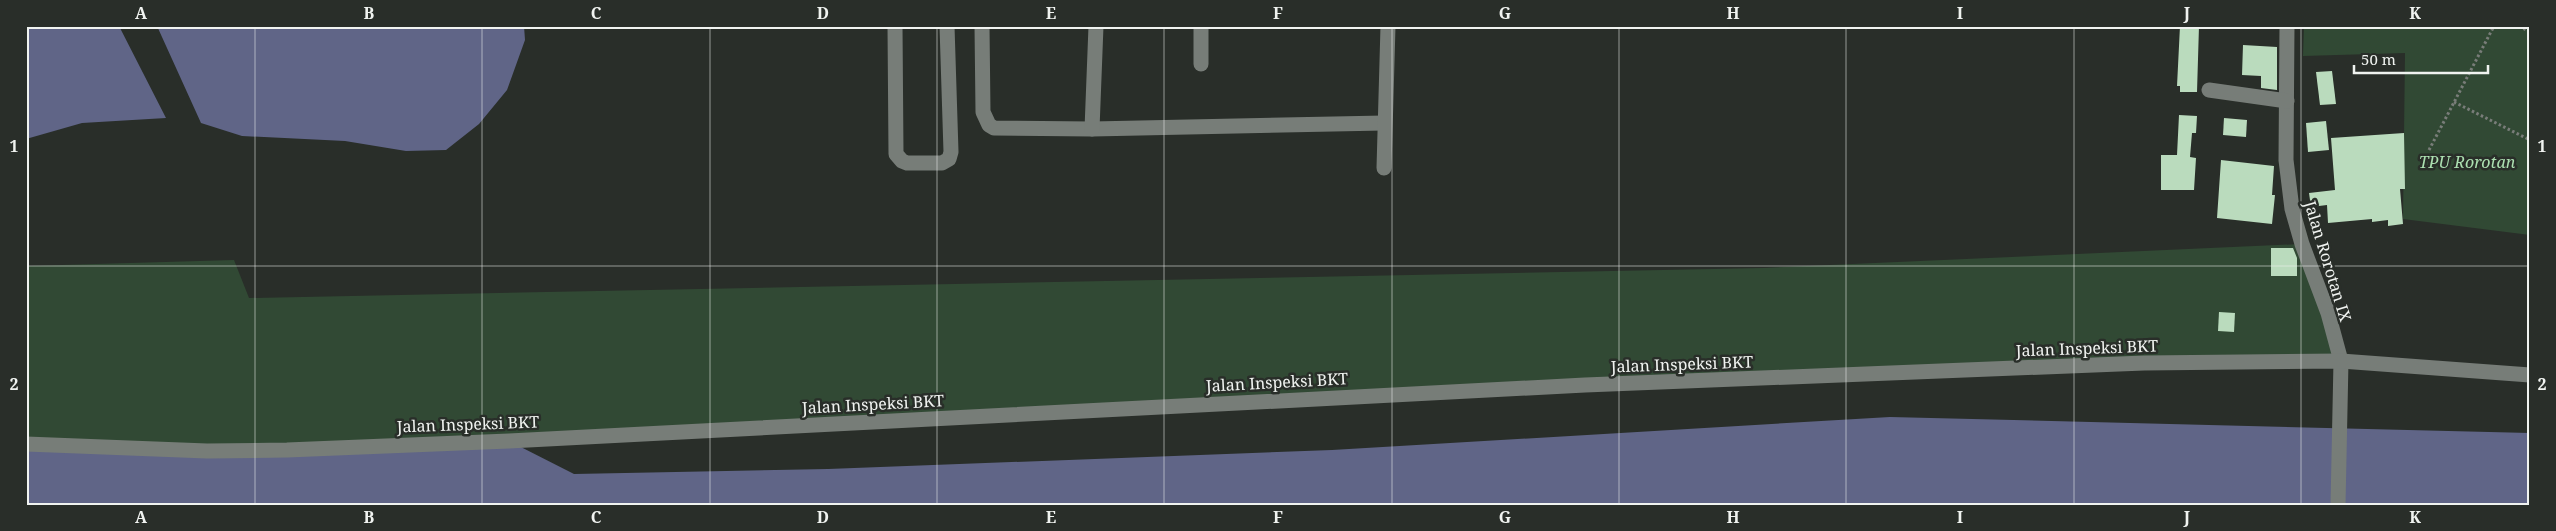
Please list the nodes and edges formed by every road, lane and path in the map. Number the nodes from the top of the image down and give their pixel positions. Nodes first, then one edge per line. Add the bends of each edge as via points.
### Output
1 (895, 26) edge
2 (948, 26) edge
3 (982, 26) edge
4 (1096, 26) edge
5 (1201, 26) edge
6 (1388, 26) edge
7 (2287, 26) edge
8 (2494, 26) edge
9 (2519, 26) edge
10 (2530, 32) edge
11 (1201, 64) dead end
12 (2209, 90) dead end
13 (2287, 101) junction
14 (2454, 102) junction
15 (1384, 123) junction
16 (1092, 129) junction
17 (2530, 140) edge
18 (2429, 150) dead end
19 (1384, 168) dead end
20 (2341, 361) junction
21 (2530, 375) edge
22 (26, 444) edge
23 (2338, 505) edge

1 - 2 street via 896,154 907,163 942,163 949,159 951,152
3 - 16 street via 983,112 989,125 1001,128
4 - 16 street
5 - 11 street
6 - 15 street
7 - 13 street, Jalan Rorotan IX
8 - 14 path
9 - 10 path
12 - 13 street
13 - 20 street, Jalan Rorotan IX via 2286,160 2294,218 2328,313
14 - 17 path
14 - 18 path
15 - 16 street
15 - 19 street
20 - 21 street, Jalan Inspeksi BKT
20 - 22 street, Jalan Inspeksi BKT via 2144,363 1584,385 287,450 207,451
20 - 23 street, Jalan Rorotan IX

